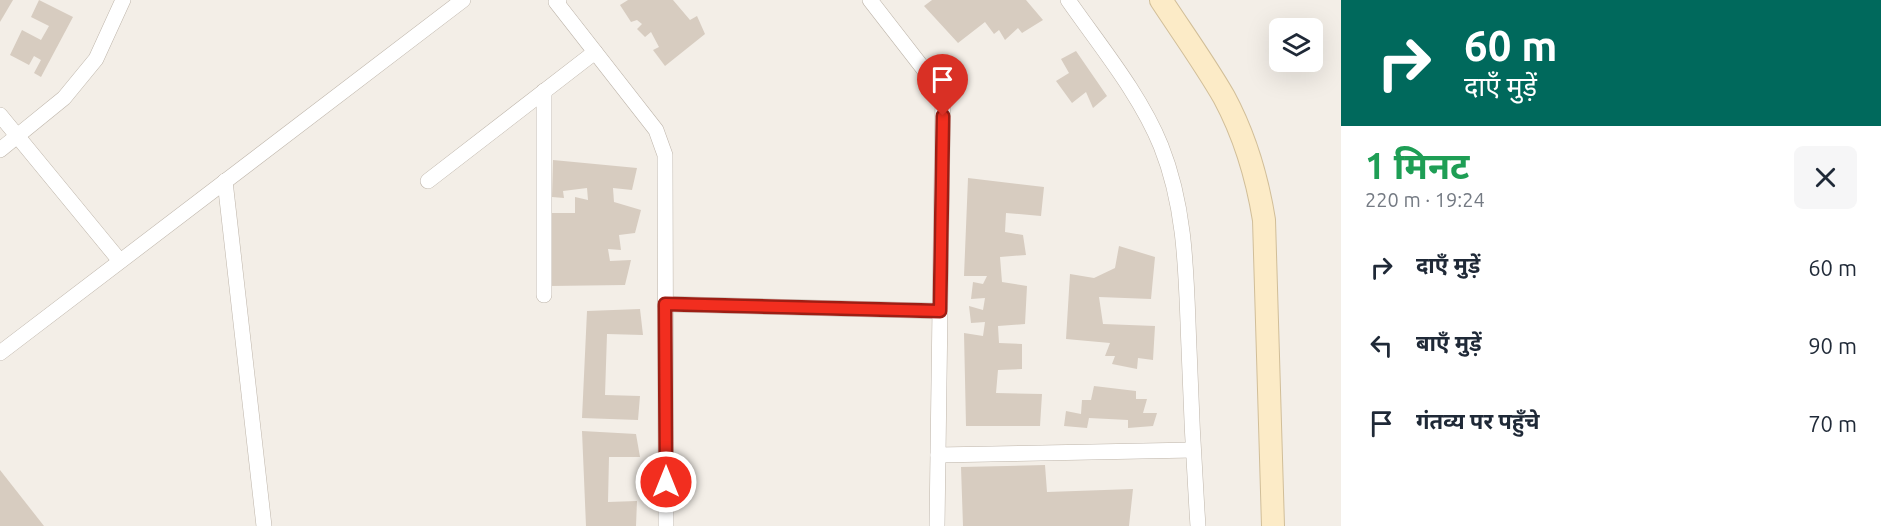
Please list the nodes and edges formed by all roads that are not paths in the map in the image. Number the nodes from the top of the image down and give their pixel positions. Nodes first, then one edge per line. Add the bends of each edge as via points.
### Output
1 (123, 0) edge
2 (463, 0) edge
3 (559, 0) edge
4 (1068, 0) edge
5 (1161, 0) edge
6 (872, 1) edge
7 (595, 52) junction
8 (544, 91) junction
9 (0, 115) edge
10 (18, 136) junction
11 (0, 150) edge
12 (225, 181) junction
13 (428, 181) dead end
14 (120, 261) junction
15 (544, 295) dead end
16 (665, 304) junction
17 (940, 311) junction
18 (0, 353) edge
19 (1193, 450) junction
20 (938, 454) junction
21 (264, 526) edge
22 (666, 526) edge
23 (937, 526) edge
24 (1198, 526) edge
25 (1273, 526) edge

1 - 10 street via 96,59 63,98
2 - 12 street
3 - 7 street via 556,2
4 - 19 street via 1141,105 1174,182 1185,244
5 - 25 street via 1224,98 1245,143 1258,185 1264,220
6 - 17 street via 943,94
7 - 8 street
7 - 16 street via 656,130 665,155
8 - 13 street
8 - 15 street
9 - 10 street
10 - 11 street
10 - 14 street
12 - 14 street
12 - 21 street
14 - 18 street
16 - 17 street
16 - 22 street
17 - 20 street
19 - 20 street
19 - 24 street
20 - 23 street

